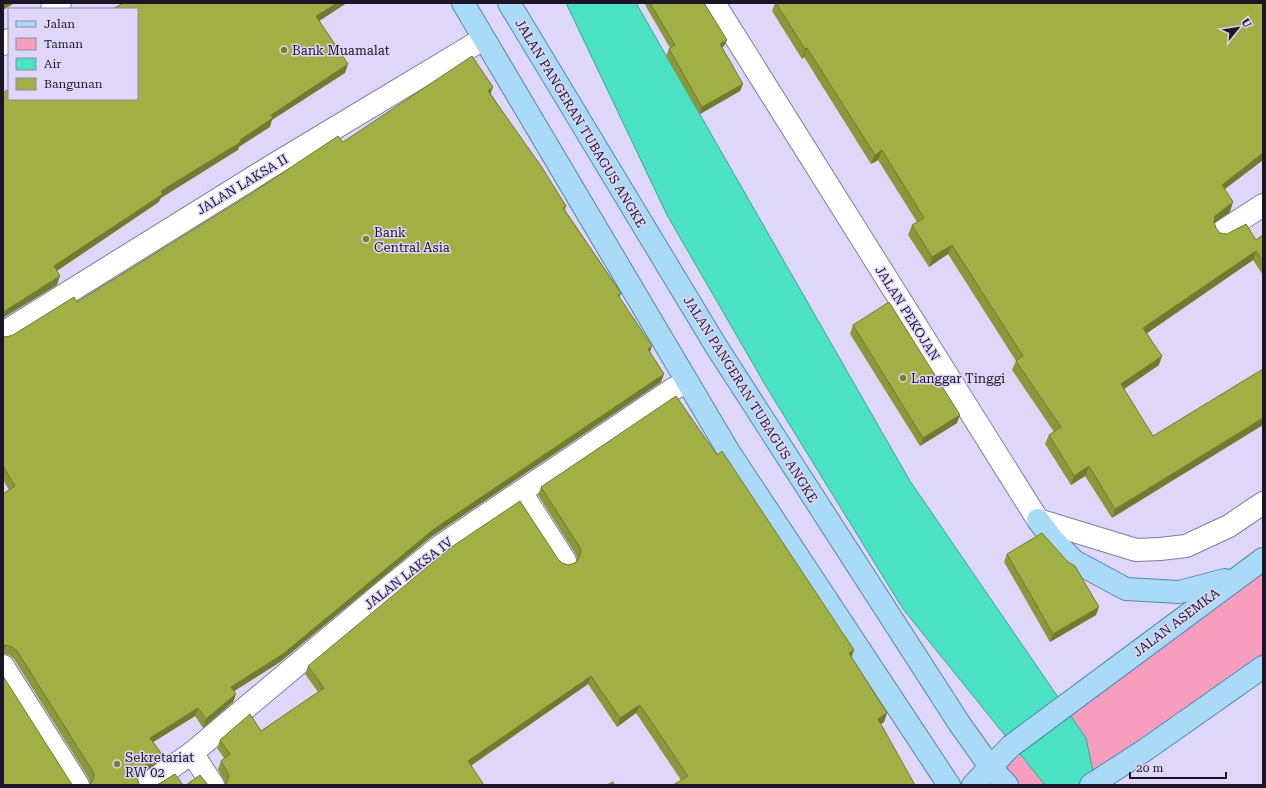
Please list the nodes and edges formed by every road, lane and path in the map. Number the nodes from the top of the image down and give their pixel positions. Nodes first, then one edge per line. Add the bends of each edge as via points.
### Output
1 (463, 3) edge
2 (509, 3) edge
3 (714, 3) edge
4 (483, 39) junction
5 (1263, 205) edge
6 (1223, 231) dead end
7 (3, 333) edge
8 (686, 382) junction
9 (521, 492) junction
10 (1263, 503) edge
11 (1038, 520) junction
12 (1263, 559) edge
13 (566, 561) dead end
14 (1238, 576) junction
15 (3, 666) edge
16 (1263, 667) edge
17 (192, 753) junction
18 (992, 768) junction
19 (78, 785) edge
20 (146, 785) edge
21 (213, 785) edge
22 (949, 785) edge
23 (973, 785) edge
24 (1007, 785) edge
25 (1091, 785) edge

1 - 4 main road
2 - 18 main road, JALAN PANGERAN TUBAGUS ANGKE via 716,346 959,723
3 - 11 street, JALAN PEKOJAN
4 - 7 street, JALAN LAKSA II via 263,171
4 - 8 main road
5 - 6 street
8 - 9 street, JALAN LAKSA IV
8 - 22 main road via 733,459
9 - 13 street
9 - 17 street, JALAN LAKSA IV via 440,547
10 - 11 street via 1229,526 1186,546 1160,549 1136,550
11 - 14 main road via 1074,561 1126,589 1179,592
12 - 14 main road, JALAN ASEMKA
14 - 18 main road, JALAN ASEMKA via 1011,746
15 - 19 street
16 - 25 main road
17 - 20 street, JALAN LAKSA IV
17 - 21 street
18 - 23 main road, JALAN ASEMKA
18 - 24 main road, JALAN PANGERAN TUBAGUS ANGKE

